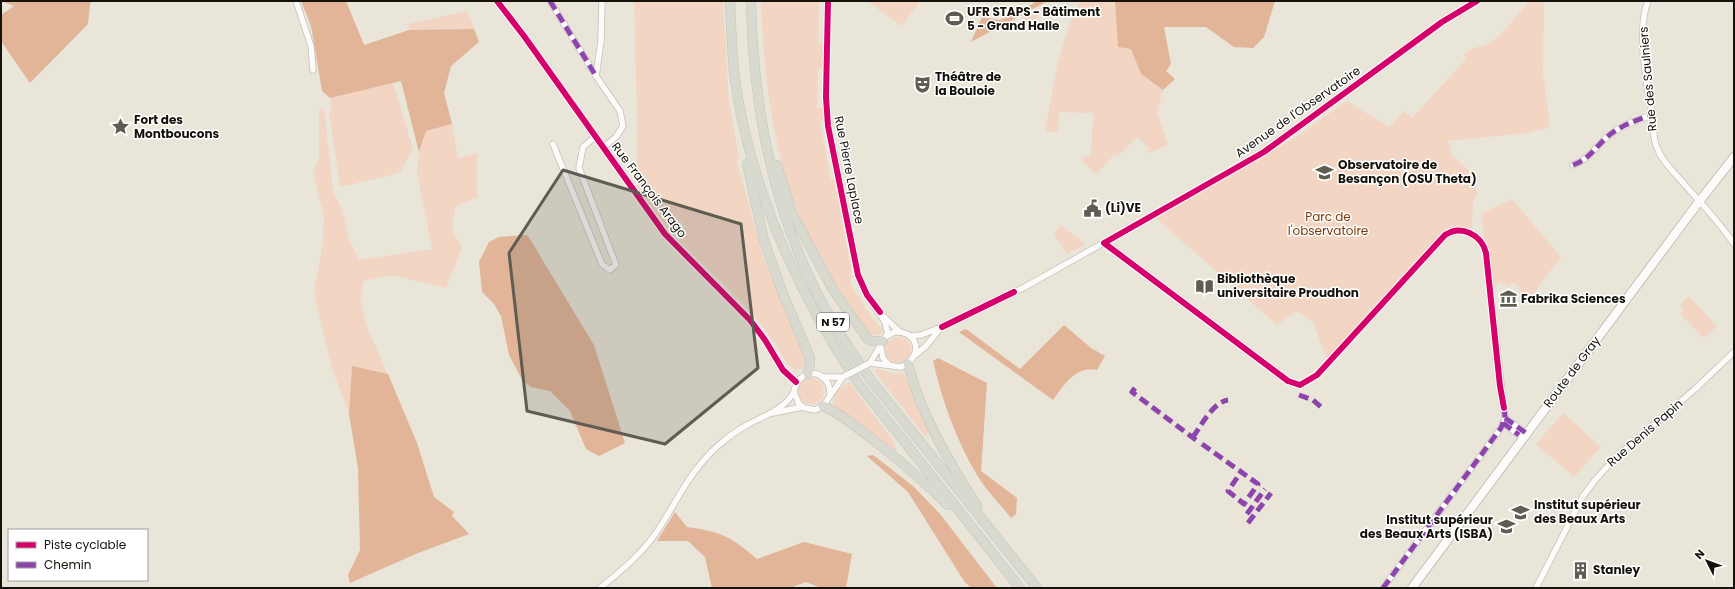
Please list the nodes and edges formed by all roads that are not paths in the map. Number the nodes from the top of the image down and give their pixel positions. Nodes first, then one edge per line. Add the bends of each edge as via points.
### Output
1 (296, 1) edge
2 (497, 1) edge
3 (550, 1) edge
4 (602, 1) edge
5 (730, 1) edge
6 (751, 1) edge
7 (828, 1) edge
8 (1477, 1) edge
9 (1648, 1) edge
10 (754, 56) junction
11 (313, 70) dead end
12 (596, 76) junction
13 (1653, 115) junction
14 (744, 127) junction
15 (596, 136) junction
16 (553, 144) dead end
17 (604, 148) junction
18 (1734, 157) edge
19 (1573, 165) dead end
20 (1700, 201) junction
21 (1104, 243) junction
22 (1734, 244) edge
23 (880, 312) junction
24 (942, 327) junction
25 (900, 332) junction
26 (910, 336) junction
27 (884, 341) junction
28 (1734, 352) edge
29 (915, 355) junction
30 (870, 363) junction
31 (908, 364) junction
32 (890, 365) junction
33 (808, 374) junction
34 (822, 377) junction
35 (843, 377) junction
36 (796, 382) junction
37 (794, 392) junction
38 (830, 394) junction
39 (823, 406) junction
40 (802, 407) junction
41 (770, 414) junction
42 (1504, 420) junction
43 (1523, 434) junction
44 (972, 529) junction
45 (1001, 545) junction
46 (600, 588) edge
47 (1020, 588) edge
48 (1037, 588) edge
49 (1383, 588) edge
50 (1412, 588) edge
51 (1536, 588) edge

1 - 11 street via 311,46
2 - 15 street, Rue François Arago
3 - 12 street
4 - 12 street via 601,40
5 - 14 highway, N 57 via 732,51
6 - 10 highway, N 57
7 - 23 street, Rue Pierre Laplace via 828,126 858,275 867,295
8 - 21 street, Avenue de l'Observatoire via 1442,22 1258,155
9 - 13 street, Rue des Saulniers via 1644,9 1643,28 1648,94
10 - 27 highway via 775,158 792,213 832,288 861,331 872,340
10 - 45 highway, N 57 via 759,106 779,196 788,226 815,289 846,344 870,379
12 - 17 street via 620,111 623,126
13 - 19 street via 1623,126 1606,138 1588,157
13 - 20 street, Rue des Saulniers via 1654,139 1659,153
14 - 33 highway via 743,142 764,241 810,358
14 - 44 highway, N 57 via 755,173 774,228 820,323 858,383
15 - 16 street via 583,147 579,168 616,265 610,270 602,264
15 - 17 street, Rue François Arago
17 - 36 street, Rue François Arago via 666,234 750,320 783,370
18 - 20 main road, Route de Gray
20 - 22 street, Rue des Saulniers
20 - 43 main road, Route de Gray
21 - 24 street, Avenue de l'Observatoire via 1024,288
21 - 42 street via 1288,381 1300,385 1317,375 1445,235 1458,230 1471,233 1484,245 1486,253
23 - 25 street, Rue Pierre Laplace
23 - 27 street, Rue Pierre Laplace via 885,322
24 - 26 street, Avenue de l'Observatoire via 921,335
24 - 29 street, Avenue de l'Observatoire
25 - 26 street
25 - 27 street
26 - 29 street via 915,345
27 - 30 street
27 - 32 street via 882,358
28 - 51 street, Rue Denis Papin via 1617,456 1596,479 1583,496
29 - 31 street
30 - 32 street
30 - 35 street, bridge
31 - 32 street via 901,367
31 - 45 highway via 942,448
33 - 34 street via 814,373
33 - 36 street
34 - 35 street
34 - 38 street via 829,385
35 - 38 street
36 - 37 street
37 - 40 street
37 - 41 street
38 - 39 street
39 - 40 street via 815,410
39 - 44 highway via 844,417 907,466
40 - 41 street
41 - 46 street via 738,431 709,454 687,480 658,531 628,565
42 - 43 street
42 - 49 street
43 - 50 main road, Route de Gray
44 - 47 highway, N 57
45 - 48 highway, N 57

